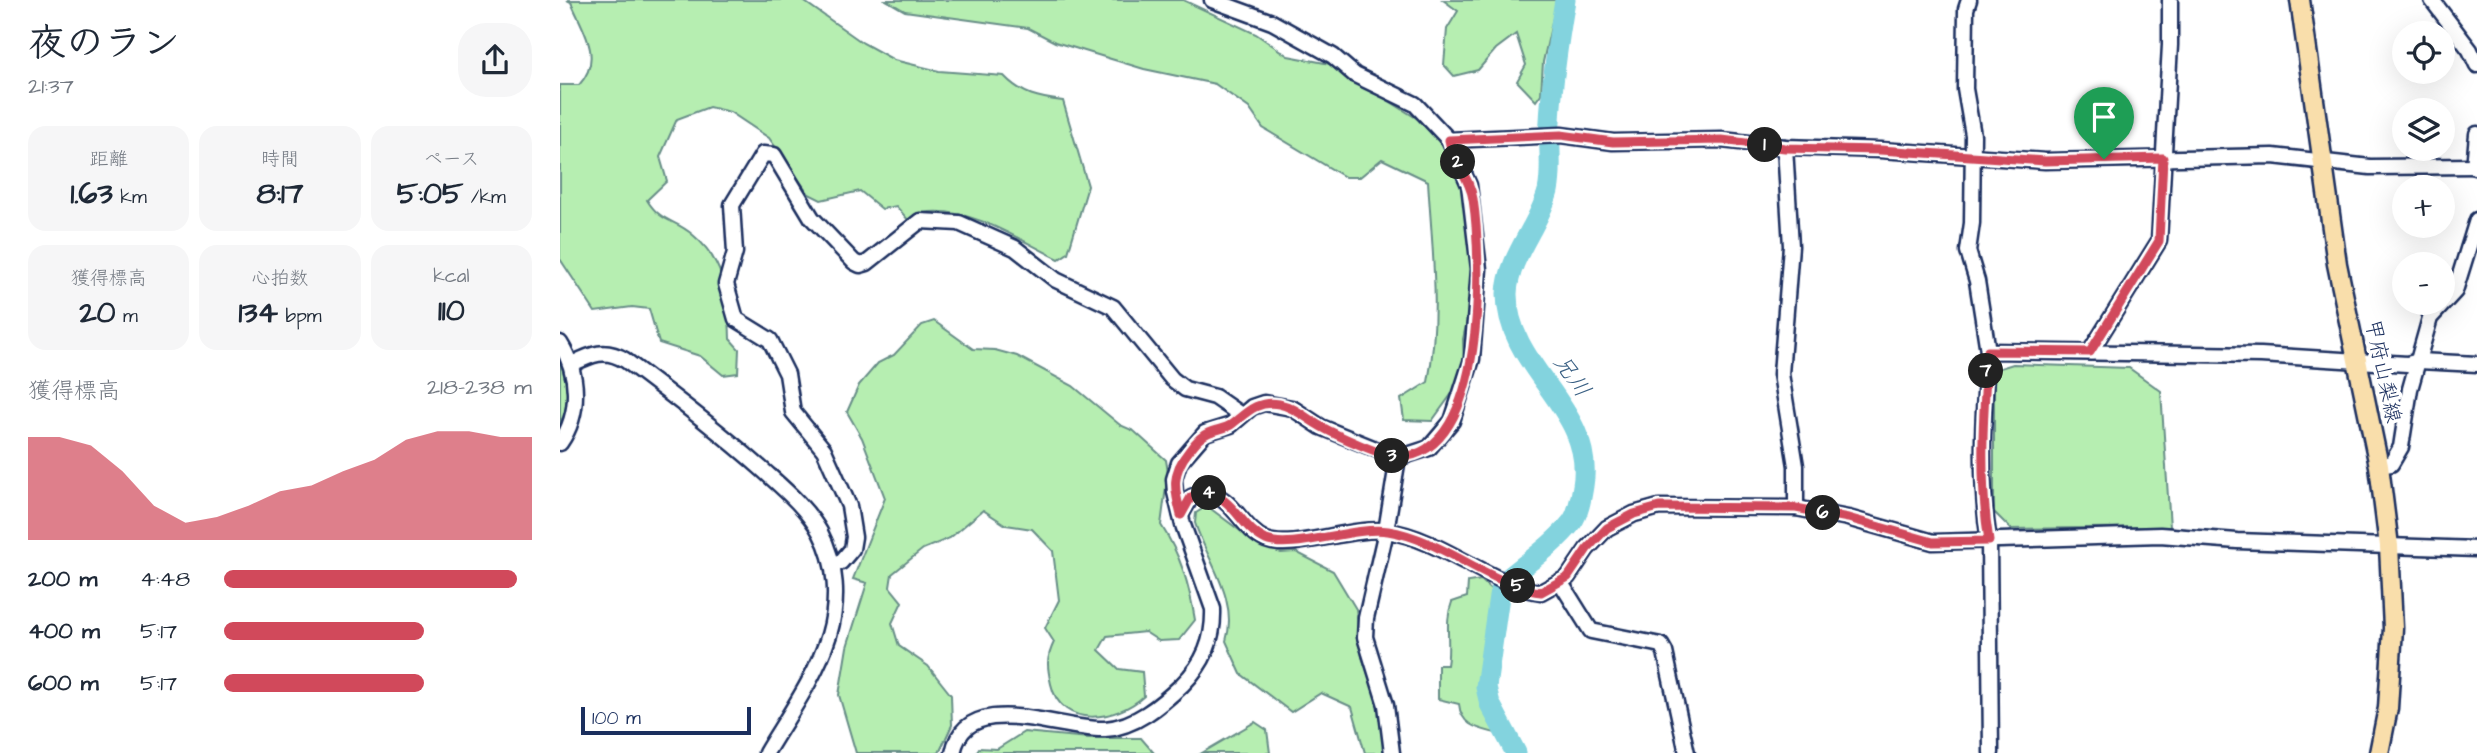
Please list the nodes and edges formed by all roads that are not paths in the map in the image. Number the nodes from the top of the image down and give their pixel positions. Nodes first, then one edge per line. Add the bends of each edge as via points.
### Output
1 (1212, 0) edge
2 (1969, 0) edge
3 (2170, 0) edge
4 (2300, 0) edge
5 (2432, 0) edge
6 (2477, 65) edge
7 (2477, 134) edge
8 (1449, 140) junction
9 (1785, 148) junction
10 (1973, 157) junction
11 (2163, 158) junction
12 (2322, 163) junction
13 (2475, 166) edge
14 (2477, 220) edge
15 (560, 343) edge
16 (1988, 351) junction
17 (2090, 352) junction
18 (2357, 359) junction
19 (2419, 361) junction
20 (572, 364) junction
21 (2477, 364) edge
22 (1241, 415) junction
23 (560, 443) edge
24 (1398, 458) junction
25 (2379, 466) junction
26 (1796, 508) junction
27 (1181, 515) junction
28 (1386, 531) junction
29 (1989, 541) junction
30 (2389, 546) junction
31 (2477, 549) edge
32 (833, 566) junction
33 (1561, 583) junction
34 (766, 753) edge
35 (953, 753) edge
36 (1392, 753) edge
37 (1687, 753) edge
38 (1991, 753) edge
39 (2379, 753) edge

1 - 8 street via 1272,22 1333,56 1355,75 1409,100
2 - 10 street via 1965,89
3 - 11 street
4 - 12 main road, 甲府山梨線
5 - 6 street
7 - 13 street
8 - 9 street via 1561,135 1613,142 1722,140
8 - 24 street via 1473,197 1479,269 1472,359 1452,421 1441,436 1429,448
9 - 10 street
9 - 26 street via 1791,246 1781,374 1796,466
10 - 11 street via 2045,161
10 - 16 street via 1968,251
11 - 12 street via 2273,156
11 - 17 street via 2159,241
12 - 13 street
12 - 18 main road, 甲府山梨線
14 - 19 street via 2455,291 2430,318
15 - 20 street
16 - 17 street
16 - 29 street via 1985,519
17 - 18 street
18 - 19 street
18 - 25 main road, 甲府山梨線
19 - 21 street
19 - 25 street via 2401,447 2390,464
20 - 23 street via 576,396
20 - 32 street via 594,353 613,353 671,394 797,501 821,533
22 - 24 street via 1252,407 1278,403 1330,431
22 - 27 street via 1231,425 1205,433 1179,463 1174,479
22 - 32 street via 1215,397 1185,389 1172,379 1113,307 1056,279 1015,248 959,223 920,221 867,263 853,262 812,218 774,155 763,155 735,197 735,252 726,284 736,318 770,341 788,374 793,412 824,450 849,506 852,549
24 - 28 street
25 - 30 main road, 甲府山梨線
26 - 29 street via 1933,542
26 - 33 street via 1647,509 1607,528
27 - 28 street via 1191,497 1204,492 1223,500 1255,534 1268,540 1293,542 1350,531
27 - 35 street via 1213,609 1208,649 1190,676 1148,714 1128,723 1105,729 993,716 962,732
28 - 33 street via 1427,543 1523,589 1541,592
28 - 36 street via 1365,637 1386,705
29 - 30 street via 2160,535
29 - 38 street
30 - 31 street
30 - 39 main road, 甲府山梨線 via 2393,628 2388,708
32 - 34 street via 836,597 828,636
33 - 37 street via 1591,631 1661,645

